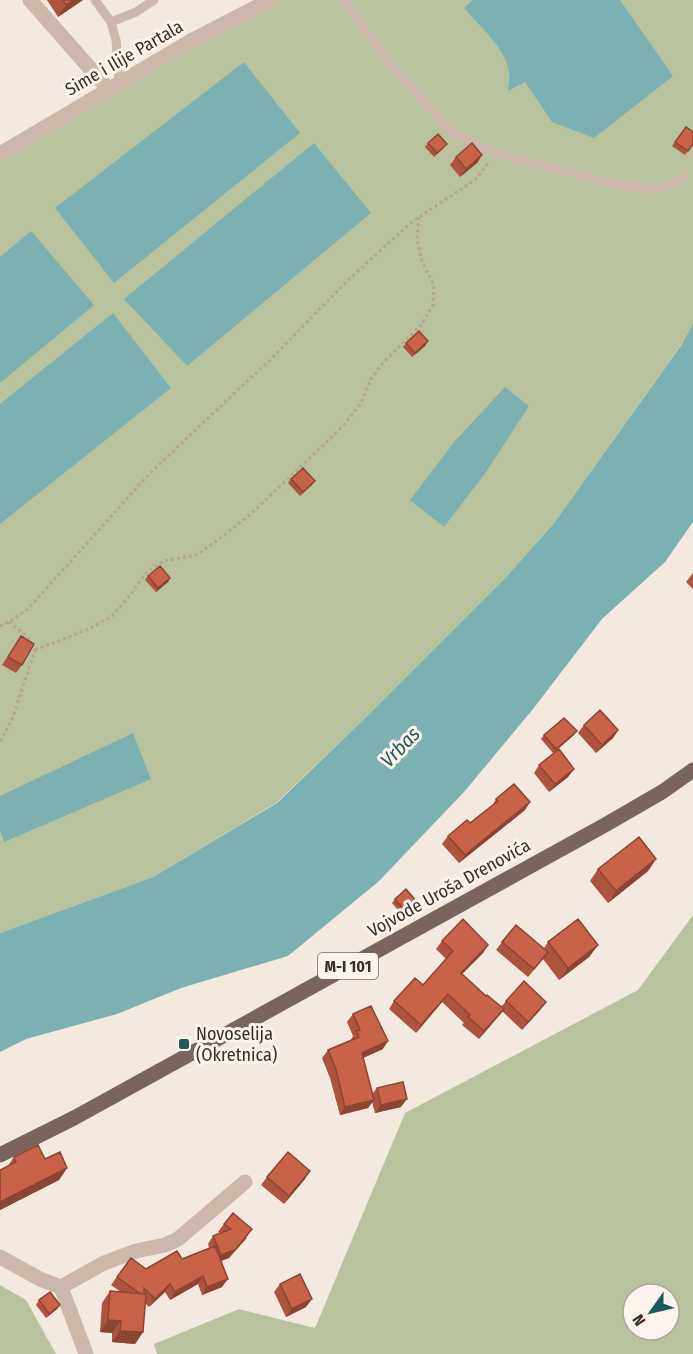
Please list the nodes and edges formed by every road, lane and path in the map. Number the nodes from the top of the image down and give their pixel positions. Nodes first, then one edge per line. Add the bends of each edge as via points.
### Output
1 (30, 0) edge
2 (95, 0) edge
3 (154, 0) edge
4 (270, 0) edge
5 (344, 0) edge
6 (111, 22) junction
7 (114, 88) junction
8 (495, 153) junction
9 (0, 154) edge
10 (687, 176) dead end
11 (419, 217) junction
12 (9, 622) junction
13 (0, 626) edge
14 (35, 650) junction
15 (0, 741) edge
16 (693, 770) edge
17 (0, 1155) edge
18 (245, 1182) dead end
19 (0, 1257) edge
20 (61, 1287) junction
21 (86, 1354) edge

1 - 7 street
2 - 6 lane
3 - 6 lane
4 - 7 street, Sime i Ilije Partala via 191,41
5 - 8 lane via 393,68 452,132
6 - 7 lane via 116,40
7 - 9 street, Sime i Ilije Partala
8 - 10 lane via 613,184 658,190
8 - 11 path via 475,180
11 - 12 path via 375,253 273,357 150,473 28,609
11 - 14 path via 417,239 434,285 433,305 421,325 382,364 343,426 227,534 197,555 164,561 146,573 112,616
12 - 13 path
12 - 14 path via 28,637
14 - 15 path via 12,720
16 - 17 main road, Vojvode Uroša Drenovića / M-I 101 via 605,825
18 - 20 street via 178,1239 104,1263
19 - 20 street
20 - 21 street

